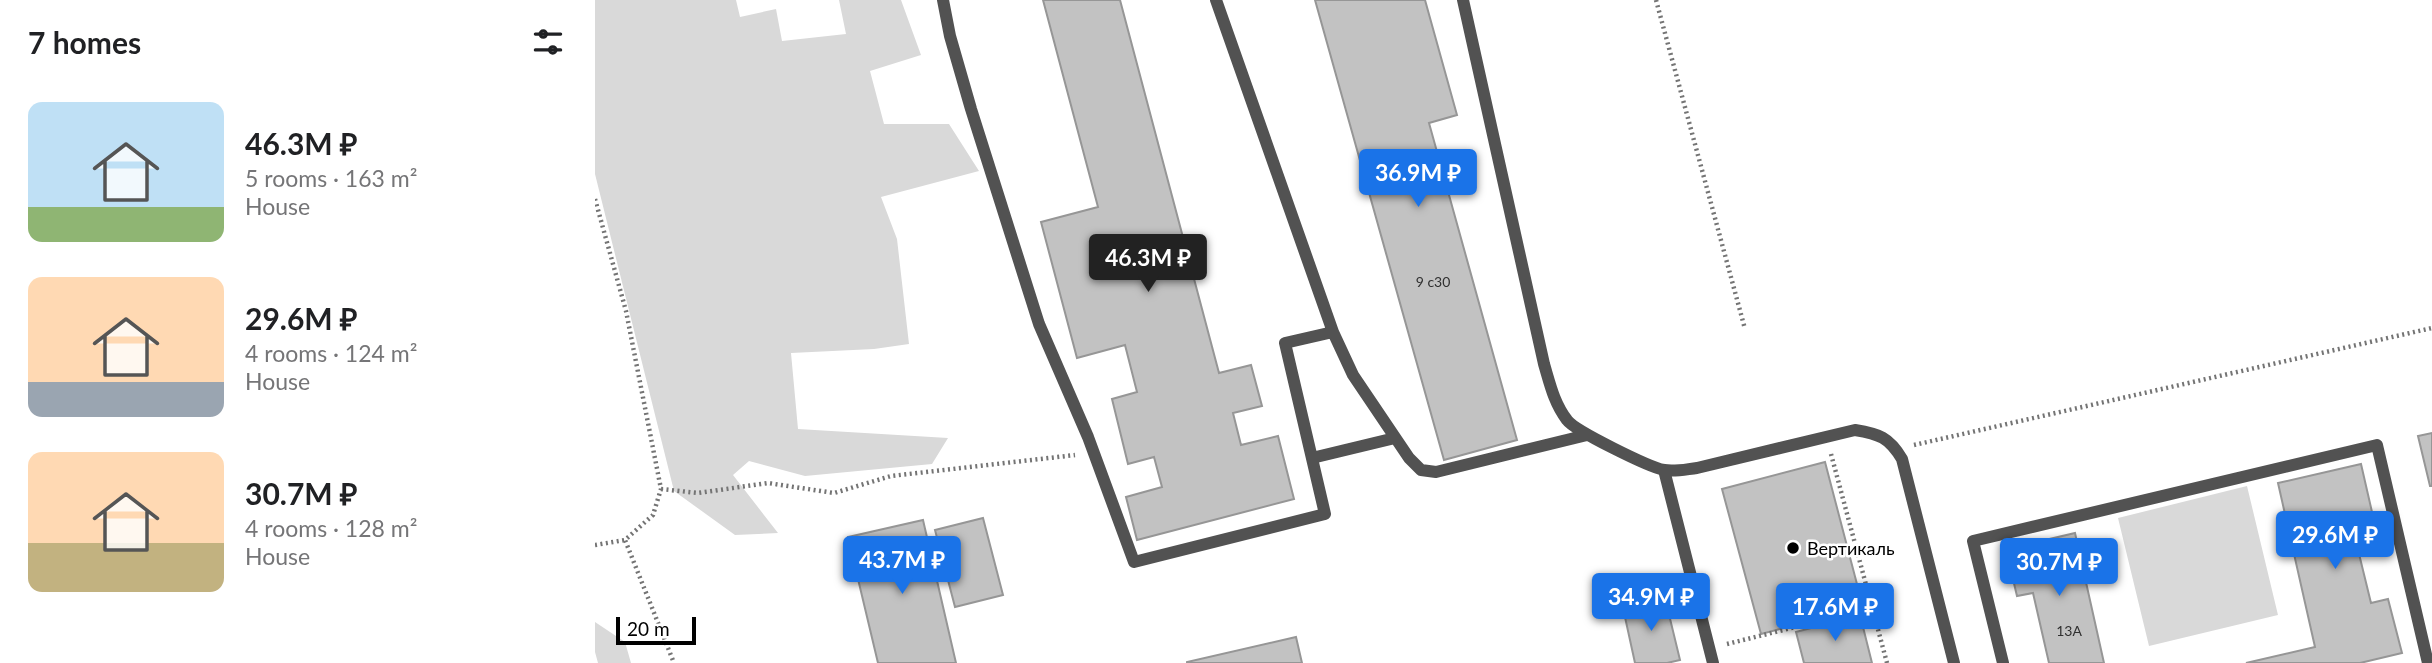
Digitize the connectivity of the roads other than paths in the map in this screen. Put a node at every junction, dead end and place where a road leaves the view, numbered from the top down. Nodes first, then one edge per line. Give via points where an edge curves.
1 (943, 0) edge
2 (1216, 0) edge
3 (1463, 0) edge
4 (1333, 332) junction
5 (1587, 435) junction
6 (1395, 438) junction
7 (1312, 457) junction
8 (1664, 470) junction
9 (1713, 663) edge
10 (1954, 663) edge
11 (2003, 663) edge
12 (2428, 663) edge

1 - 7 lane via 971,109 1039,324 1134,562 1325,514
2 - 4 lane
3 - 5 lane via 1554,401 1568,423
4 - 6 lane via 1353,374
4 - 7 lane via 1285,343
5 - 6 lane via 1436,472 1421,470
5 - 8 lane
6 - 7 lane
8 - 9 lane
8 - 10 lane via 1697,468 1855,430 1892,442 1902,458
11 - 12 lane via 1973,541 2377,444

